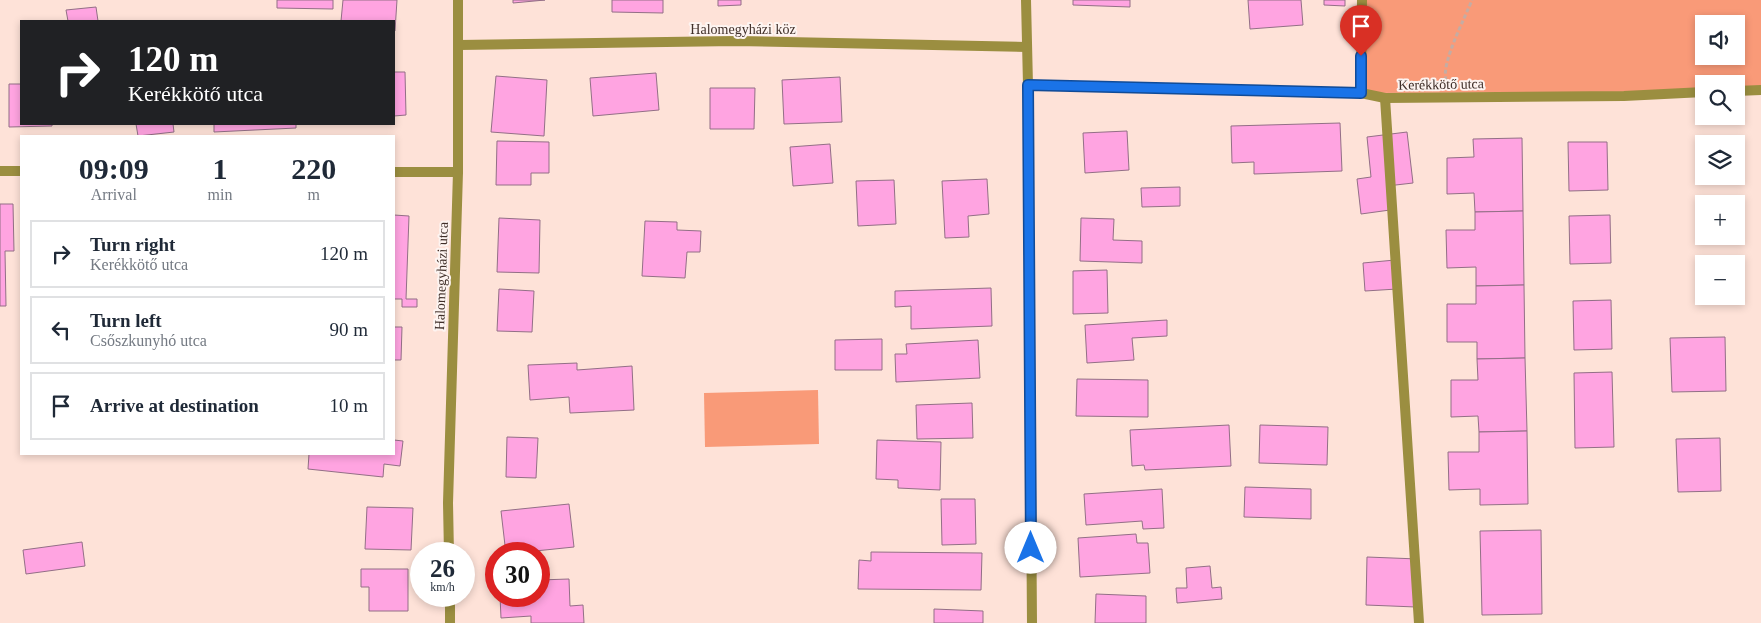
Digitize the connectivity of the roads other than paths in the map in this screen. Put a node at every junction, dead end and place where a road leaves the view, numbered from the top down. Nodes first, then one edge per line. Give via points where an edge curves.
1 (458, 0) edge
2 (1026, 0) edge
3 (1362, 0) edge
4 (458, 45) junction
5 (1027, 48) junction
6 (1028, 85) junction
7 (1761, 90) edge
8 (1745, 91) edge
9 (1695, 92) edge
10 (1361, 93) junction
11 (1385, 98) junction
12 (0, 171) edge
13 (20, 171) edge
14 (395, 172) edge
15 (458, 172) junction
16 (449, 542) edge
17 (450, 607) edge
18 (450, 623) edge
19 (1032, 623) edge
20 (1419, 623) edge

1 - 4 street, Halomegyházi utca
2 - 5 street
3 - 10 street
4 - 5 street, Halomegyházi köz via 736,41
4 - 15 street, Halomegyházi utca
5 - 6 street
6 - 10 street, Kerékkötő utca
6 - 19 street
7 - 8 street
9 - 11 street, Kerékkötő utca
10 - 11 street, Kerékkötő utca
11 - 20 street
12 - 13 street
14 - 15 street
15 - 16 street, Halomegyházi utca
17 - 18 street

